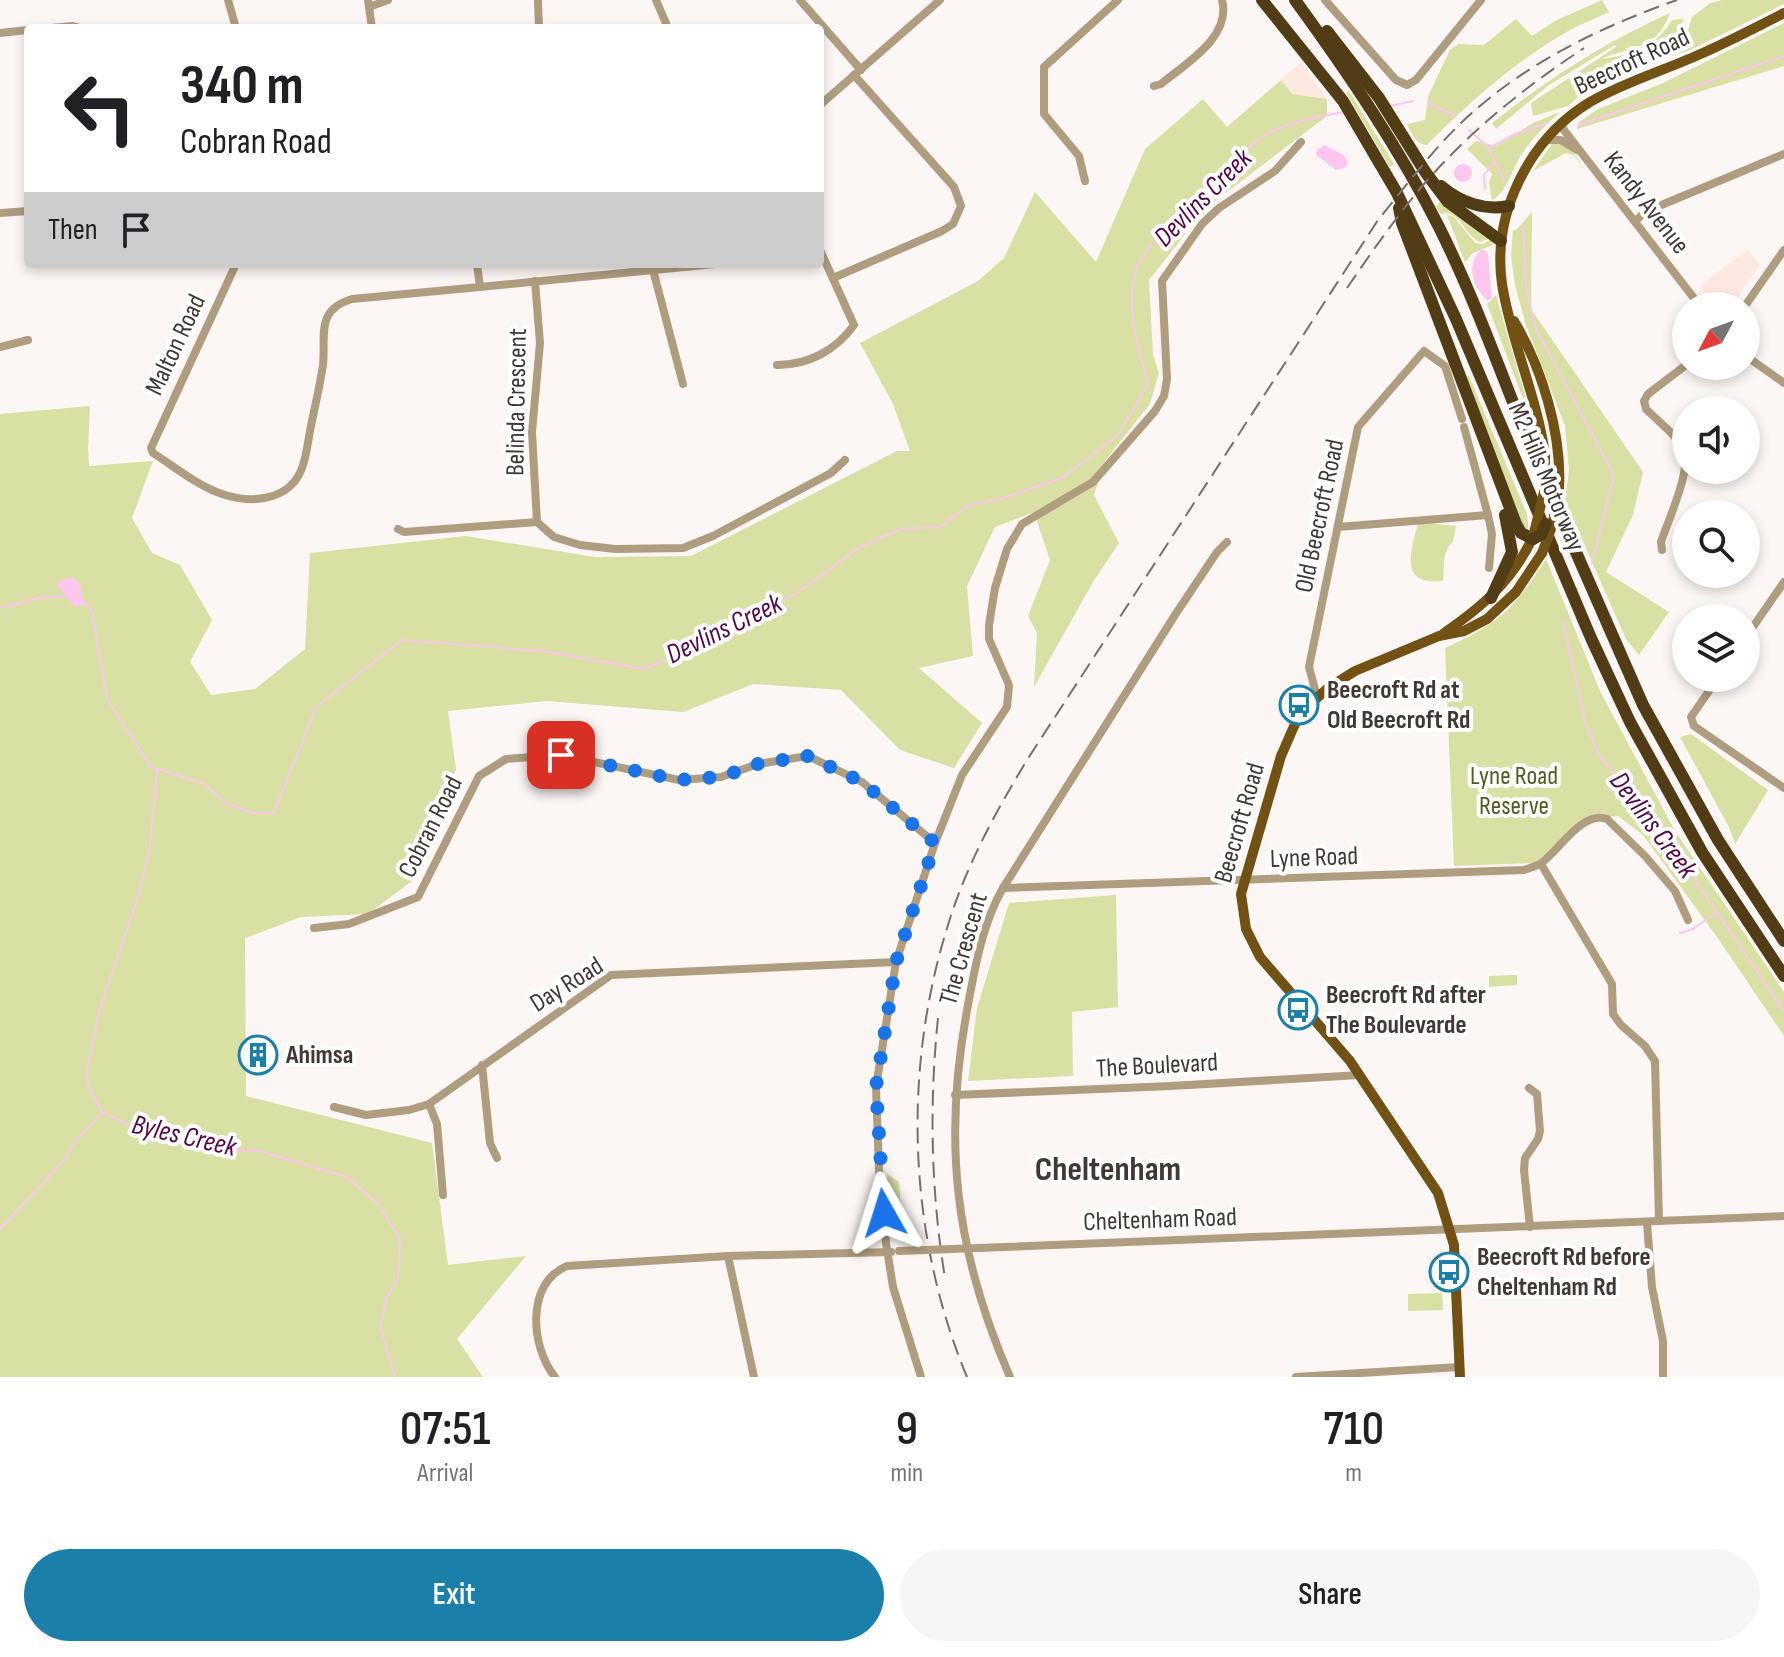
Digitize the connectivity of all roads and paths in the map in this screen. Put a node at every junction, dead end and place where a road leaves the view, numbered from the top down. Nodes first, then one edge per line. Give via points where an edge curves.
1 (228, 0) edge
2 (388, 0) edge
3 (538, 0) edge
4 (656, 0) edge
5 (800, 0) edge
6 (940, 0) edge
7 (1118, 0) edge
8 (1222, 0) edge
9 (1262, 0) edge
10 (1296, 0) edge
11 (1325, 0) edge
12 (1481, 0) edge
13 (369, 4) edge
14 (1784, 13) edge
15 (235, 24) edge
16 (372, 24) edge
17 (539, 24) edge
18 (666, 24) edge
19 (819, 24) edge
20 (24, 30) edge
21 (824, 30) edge
22 (0, 33) edge
23 (858, 72) junction
24 (1154, 86) dead end
25 (1372, 99) junction
26 (824, 102) edge
27 (1560, 125) junction
28 (1546, 140) junction
29 (1301, 142) dead end
30 (1784, 154) edge
31 (1584, 155) junction
32 (1426, 173) junction
33 (1085, 181) dead end
34 (1397, 193) junction
35 (1509, 206) junction
36 (24, 211) edge
37 (0, 213) edge
38 (1635, 221) junction
39 (1501, 241) junction
40 (1784, 250) edge
41 (824, 260) edge
42 (234, 268) edge
43 (478, 268) edge
44 (674, 268) edge
45 (653, 270) junction
46 (833, 278) junction
47 (535, 281) junction
48 (480, 287) junction
49 (1689, 292) edge
50 (1755, 292) edge
51 (1510, 316) junction
52 (28, 340) dead end
53 (0, 347) edge
54 (777, 365) dead end
55 (1760, 366) edge
56 (1672, 376) edge
57 (1784, 383) edge
58 (683, 384) dead end
59 (1482, 437) junction
60 (845, 460) dead end
61 (1558, 476) junction
62 (1488, 515) junction
63 (537, 522) junction
64 (1338, 527) junction
65 (398, 529) dead end
66 (1533, 538) junction
67 (1227, 542) dead end
68 (1662, 550) dead end
69 (1489, 568) dead end
70 (1784, 582) edge
71 (1491, 598) junction
72 (1760, 617) edge
73 (1439, 636) junction
74 (1708, 692) edge
75 (1317, 697) junction
76 (1784, 788) edge
77 (935, 843) junction
78 (1541, 864) junction
79 (1244, 881) junction
80 (1003, 888) junction
81 (1688, 920) dead end
82 (314, 928) dead end
83 (1784, 941) edge
84 (896, 962) junction
85 (1784, 976) edge
86 (482, 1065) junction
87 (1360, 1075) junction
88 (1529, 1088) dead end
89 (955, 1095) junction
90 (429, 1104) junction
91 (334, 1107) dead end
92 (497, 1158) dead end
93 (443, 1195) dead end
94 (1784, 1216) edge
95 (1659, 1221) junction
96 (1647, 1223) junction
97 (1530, 1227) junction
98 (1450, 1229) junction
99 (966, 1249) junction
100 (887, 1252) junction
101 (728, 1256) junction
102 (1459, 1372) edge
103 (555, 1377) edge
104 (754, 1377) edge
105 (921, 1377) edge
106 (1010, 1377) edge
107 (1296, 1377) edge
108 (1663, 1377) edge

1 - 15 street
2 - 13 street
3 - 17 street
4 - 18 street
5 - 19 street
6 - 23 street
7 - 33 street via 1044,67 1044,114 1079,156
8 - 24 street via 1224,12 1212,41
9 - 34 highway, M2 Hills Motorway via 1343,101
10 - 25 highway via 1318,21
11 - 12 street via 1396,80 1407,85
13 - 16 street
14 - 27 main road, Beecroft Road via 1599,97
20 - 22 street
21 - 23 street
23 - 26 street
23 - 46 street via 954,187 961,206 953,224 942,231
25 - 32 highway
25 - 83 highway, M2 Hills Motorway via 1469,294 1643,705 1718,840
27 - 28 main road, Beecroft Road
27 - 31 street, Kandy Avenue
28 - 31 street via 1561,140
28 - 35 main road, Beecroft Road via 1524,170
29 - 77 street via 1275,171 1202,224 1162,281 1167,379 1155,411 1093,482 1022,524 1007,549 989,625 989,639 1009,685 1007,707 962,775
30 - 38 street via 1647,211
31 - 38 street, Kandy Avenue
32 - 35 highway via 1462,200 1495,209
32 - 39 highway via 1448,202
34 - 59 highway via 1402,223
34 - 85 highway, M2 Hills Motorway via 1630,722 1702,852
35 - 39 main road, Beecroft Road
36 - 37 street
38 - 49 street, Kandy Avenue
39 - 51 main road, Beecroft Road
40 - 50 street
41 - 46 street
42 - 48 street, Malton Road via 152,444 153,453 224,495 256,499 281,493 303,465 323,364 324,324 337,305 352,299
43 - 48 street
44 - 45 street
45 - 47 street
45 - 58 street
46 - 54 street via 854,325 827,352
47 - 48 street
47 - 63 street, Belinda Crescent via 540,343 532,432
51 - 61 main road, Beecroft Road via 1552,416
51 - 66 main road, Beecroft Road, bridge via 1545,455 1545,488
52 - 53 street
55 - 57 street
56 - 68 street via 1644,401 1686,453
59 - 66 highway via 1516,524
59 - 71 highway via 1513,545
60 - 63 street via 831,473 683,548 578,545 554,537
61 - 66 highway, bridge via 1546,524
61 - 73 main road, Beecroft Road, bridge via 1553,525 1516,592 1487,619
62 - 64 street
62 - 64 street, Old Beecroft Road via 1445,366 1424,351 1358,427
62 - 69 street
63 - 65 street
64 - 75 street, Old Beecroft Road via 1309,667
66 - 71 main road, Beecroft Road
67 - 80 street, The Crescent
70 - 72 street
71 - 73 main road, Beecroft Road
73 - 75 main road, Beecroft Road via 1337,680
74 - 76 street via 1691,717 1694,726
75 - 79 main road, Beecroft Road via 1287,741
77 - 82 street, Cobran Road via 862,782 808,756 721,777 679,780 561,755 506,759 479,776 418,897 349,924
77 - 84 street
78 - 79 street, Lyne Road via 1524,870
78 - 81 street via 1588,820 1607,819 1675,891
78 - 95 street via 1612,984 1613,1014 1655,1061
79 - 80 street, Lyne Road
79 - 87 main road, Beecroft Road via 1242,910 1251,943
80 - 89 street, The Crescent via 972,979
84 - 86 street, Day Road via 611,975
84 - 100 street via 876,1087
86 - 90 street, Day Road
86 - 92 street via 490,1143
87 - 89 street, The Boulevard
87 - 98 main road, Beecroft Road via 1433,1185
88 - 97 street via 1537,1094 1540,1131 1525,1158
89 - 99 street, The Crescent via 955,1162
90 - 91 street, Day Road via 366,1115
90 - 93 street via 437,1124
94 - 95 street, Cheltenham Road
95 - 96 street, Cheltenham Road
96 - 97 street, Cheltenham Road
96 - 108 street
97 - 98 street, Cheltenham Road
98 - 99 street, Cheltenham Road
98 - 102 main road, Beecroft Road
99 - 100 street, Cheltenham Road, bridge
99 - 106 street, The Crescent
100 - 101 street, Cheltenham Road
100 - 105 street via 900,1316
101 - 103 street, Cheltenham Road via 558,1270 544,1284 536,1313 544,1357
101 - 104 street
102 - 107 street

